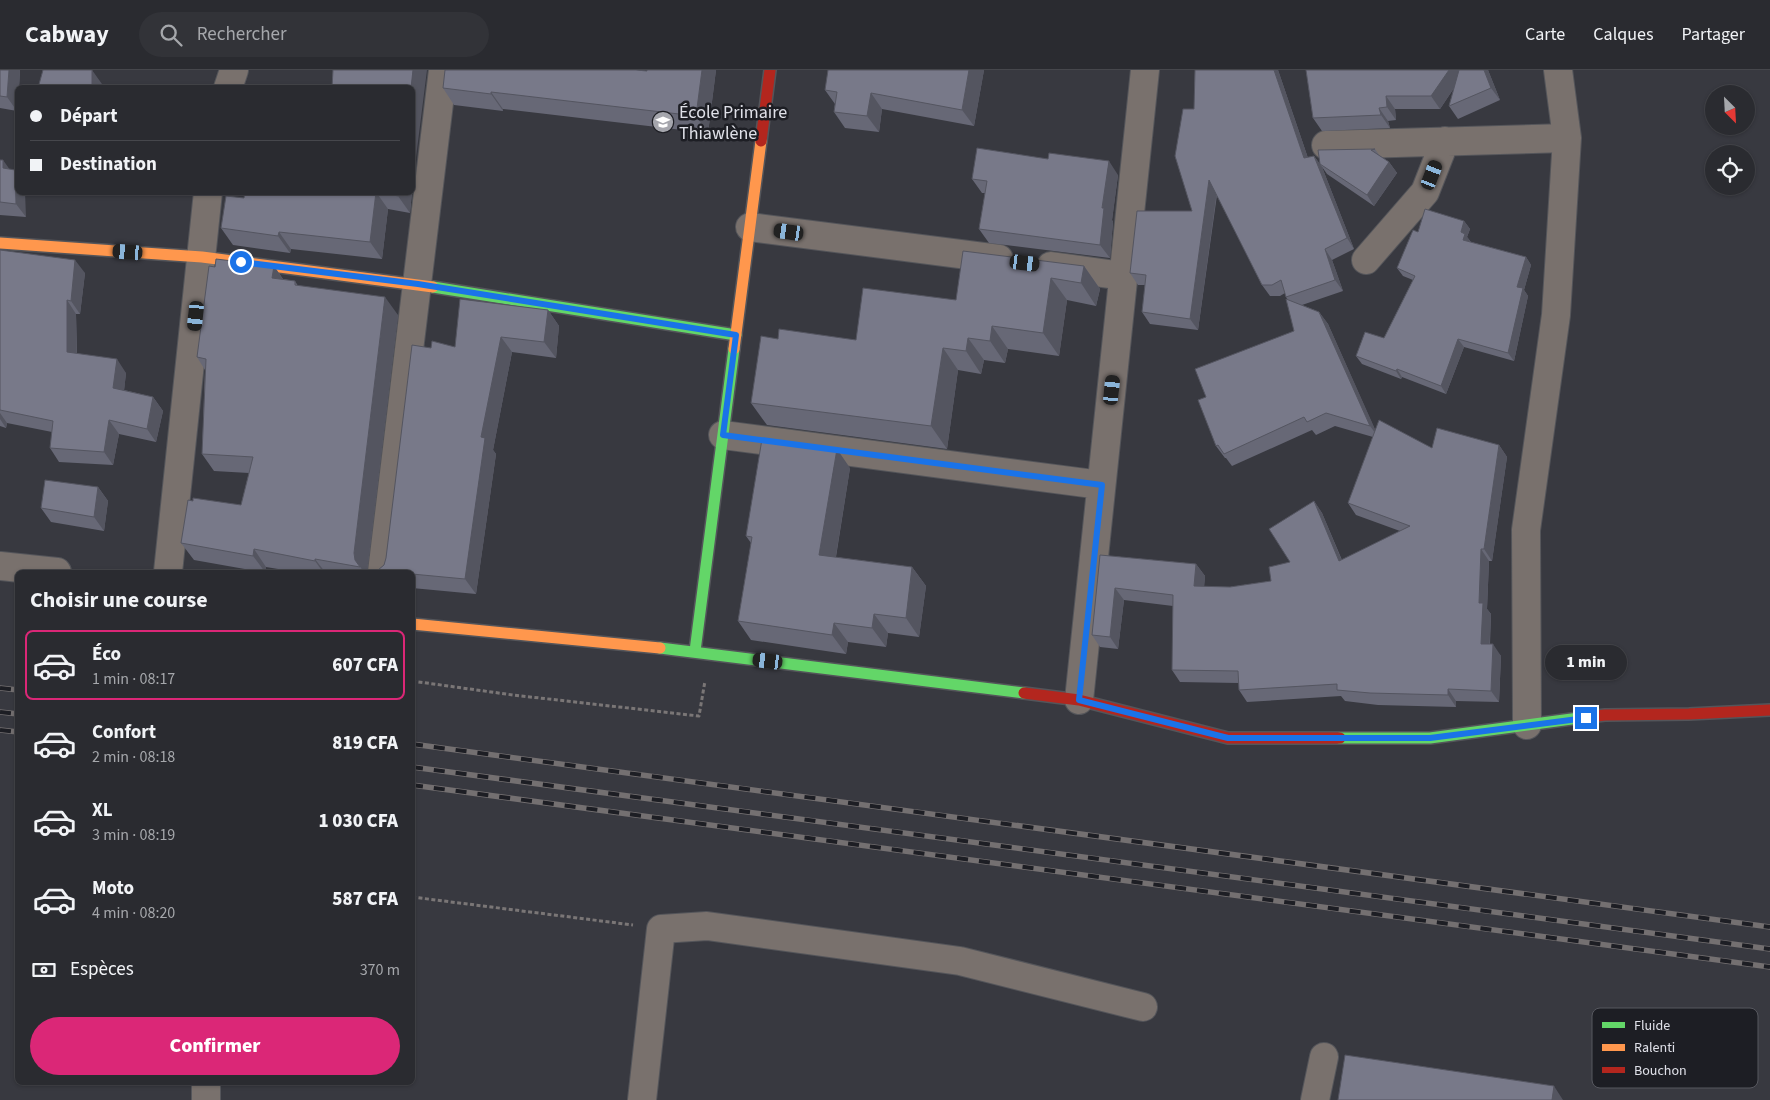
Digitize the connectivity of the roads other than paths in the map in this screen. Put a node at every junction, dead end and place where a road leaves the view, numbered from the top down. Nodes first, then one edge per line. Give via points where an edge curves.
1 (234, 70) edge
2 (443, 70) edge
3 (770, 70) edge
4 (1145, 70) edge
5 (1558, 70) edge
6 (229, 85) edge
7 (1567, 138) junction
8 (1445, 141) junction
9 (1326, 145) dead end
10 (208, 195) edge
11 (750, 227) junction
12 (0, 242) edge
13 (202, 257) junction
14 (1366, 260) dead end
15 (1123, 276) junction
16 (418, 284) junction
17 (736, 335) junction
18 (723, 435) junction
19 (1102, 485) junction
20 (0, 566) edge
21 (37, 570) edge
22 (168, 570) edge
23 (382, 570) edge
24 (415, 624) edge
25 (695, 651) junction
26 (1079, 700) junction
27 (1770, 710) edge
28 (1527, 725) junction
29 (1143, 1008) dead end
30 (1324, 1057) dead end
31 (206, 1085) edge
32 (206, 1100) edge
33 (642, 1100) edge
34 (1315, 1100) edge

1 - 6 street
2 - 16 street
3 - 11 street
4 - 15 street
5 - 7 street
7 - 8 street
7 - 28 street via 1556,315 1526,530
8 - 9 street
8 - 14 street via 1425,192
10 - 13 street
11 - 15 street
11 - 17 street
12 - 13 street
13 - 16 street
13 - 22 street
15 - 19 street
16 - 17 street
16 - 23 street
17 - 18 street
18 - 19 street
18 - 25 street
19 - 26 street
20 - 21 street
24 - 25 street
25 - 26 street
26 - 28 street via 1228,738 1430,738
27 - 28 street via 1606,715
29 - 33 street via 960,961 707,926 660,929
30 - 34 street
31 - 32 street

